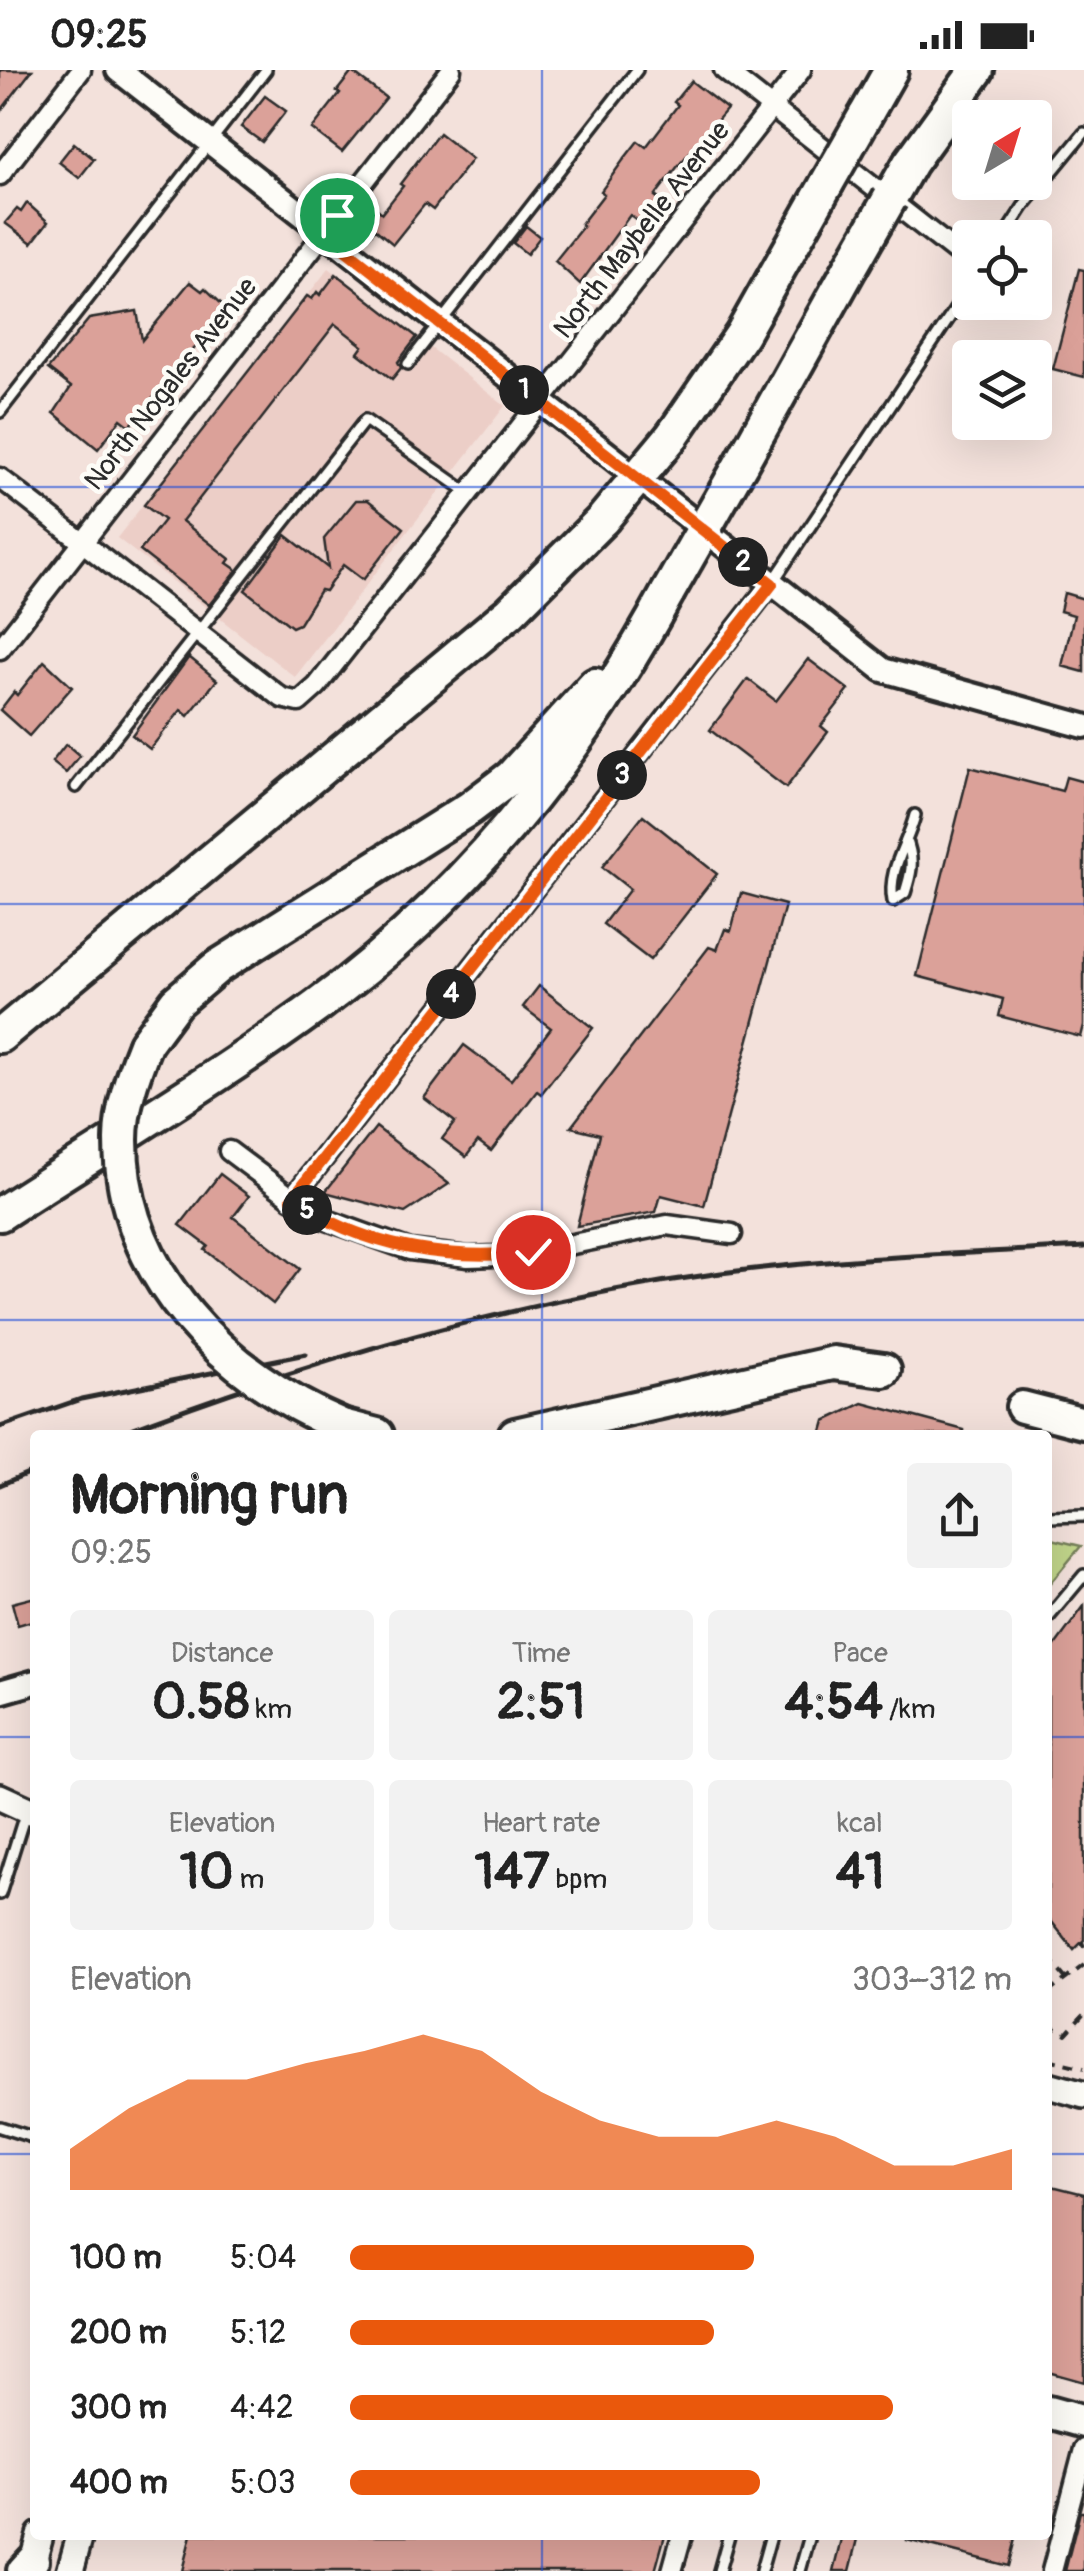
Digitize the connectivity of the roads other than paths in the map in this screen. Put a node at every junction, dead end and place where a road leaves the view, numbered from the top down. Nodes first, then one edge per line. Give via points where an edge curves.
1 (81, 70) edge
2 (118, 70) edge
3 (266, 70) edge
4 (450, 70) edge
5 (637, 70) edge
6 (724, 70) edge
7 (801, 70) edge
8 (891, 70) edge
9 (977, 70) edge
10 (995, 70) edge
11 (772, 108) junction
12 (932, 132) junction
13 (1084, 133) edge
14 (210, 142) junction
15 (0, 175) edge
16 (1015, 220) edge
17 (323, 232) junction
18 (952, 249) edge
19 (952, 315) edge
20 (440, 323) junction
21 (408, 364) dead end
22 (541, 404) junction
23 (0, 412) edge
24 (0, 478) edge
25 (470, 494) junction
26 (83, 542) junction
27 (772, 584) junction
28 (651, 624) junction
29 (198, 631) junction
30 (0, 649) edge
31 (1084, 726) edge
32 (76, 787) dead end
33 (915, 815) dead end
34 (908, 844) junction
35 (0, 1036) edge
36 (229, 1152) dead end
37 (292, 1199) junction
38 (0, 1214) edge
39 (732, 1234) dead end
40 (884, 1370) dead end
41 (1022, 1407) dead end
42 (1084, 1423) edge
43 (358, 1430) edge
44 (537, 1430) edge
45 (1084, 1516) edge
46 (1052, 1518) edge
47 (1084, 1575) edge
48 (1052, 1613) edge
49 (30, 1683) edge
50 (0, 1692) edge
51 (0, 1797) edge
52 (30, 1811) edge
53 (30, 1814) edge
54 (0, 1894) edge
55 (1052, 2086) edge
56 (1084, 2094) edge
57 (0, 2126) edge
58 (30, 2136) edge
59 (1052, 2413) edge
60 (1084, 2422) edge
61 (1084, 2448) edge
62 (79, 2540) edge
63 (681, 2540) edge
64 (728, 2540) edge
65 (770, 2540) edge
66 (809, 2540) edge
67 (70, 2571) edge
68 (672, 2571) edge
69 (719, 2571) edge
70 (761, 2571) edge
71 (800, 2571) edge
72 (1052, 2571) edge

1 - 15 street
2 - 14 street
3 - 14 lane
4 - 17 street, North Nogales Avenue
5 - 20 lane
6 - 11 street
7 - 11 street, North Maybelle Avenue
8 - 35 highway, bridge via 732,350 604,520 510,612
9 - 12 highway
10 - 12 highway
11 - 18 street
11 - 22 street, North Maybelle Avenue
12 - 28 highway, bridge
13 - 16 lane
14 - 17 street
14 - 23 lane
17 - 20 street
17 - 26 street, North Nogales Avenue
19 - 27 lane
20 - 21 lane
20 - 22 street
22 - 25 street, North Maybelle Avenue
22 - 27 street
24 - 26 street
25 - 29 street, North Maybelle Avenue via 299,702 282,698
25 - 29 lane via 365,420
26 - 29 street
26 - 30 street, North Nogales Avenue
27 - 31 street via 883,670
27 - 37 street
28 - 38 highway via 555,770 418,922 318,1005
28 - 43 highway, bridge via 511,777 216,967 176,1002 146,1044 120,1137 127,1198 148,1255 218,1349 280,1397
29 - 32 lane
33 - 34 lane
34 - 34 lane via 890,887 893,901 906,893 914,863
36 - 37 street
37 - 39 street via 316,1216 410,1250 468,1257 533,1252 667,1225
40 - 44 highway via 833,1364
41 - 42 main road
45 - 46 lane
47 - 48 lane
49 - 50 street
51 - 52 main road
53 - 54 lane
55 - 56 main road
57 - 58 lane
59 - 60 main road
61 - 72 street
62 - 67 main road
63 - 68 street
64 - 69 lane
65 - 70 lane
66 - 71 lane

